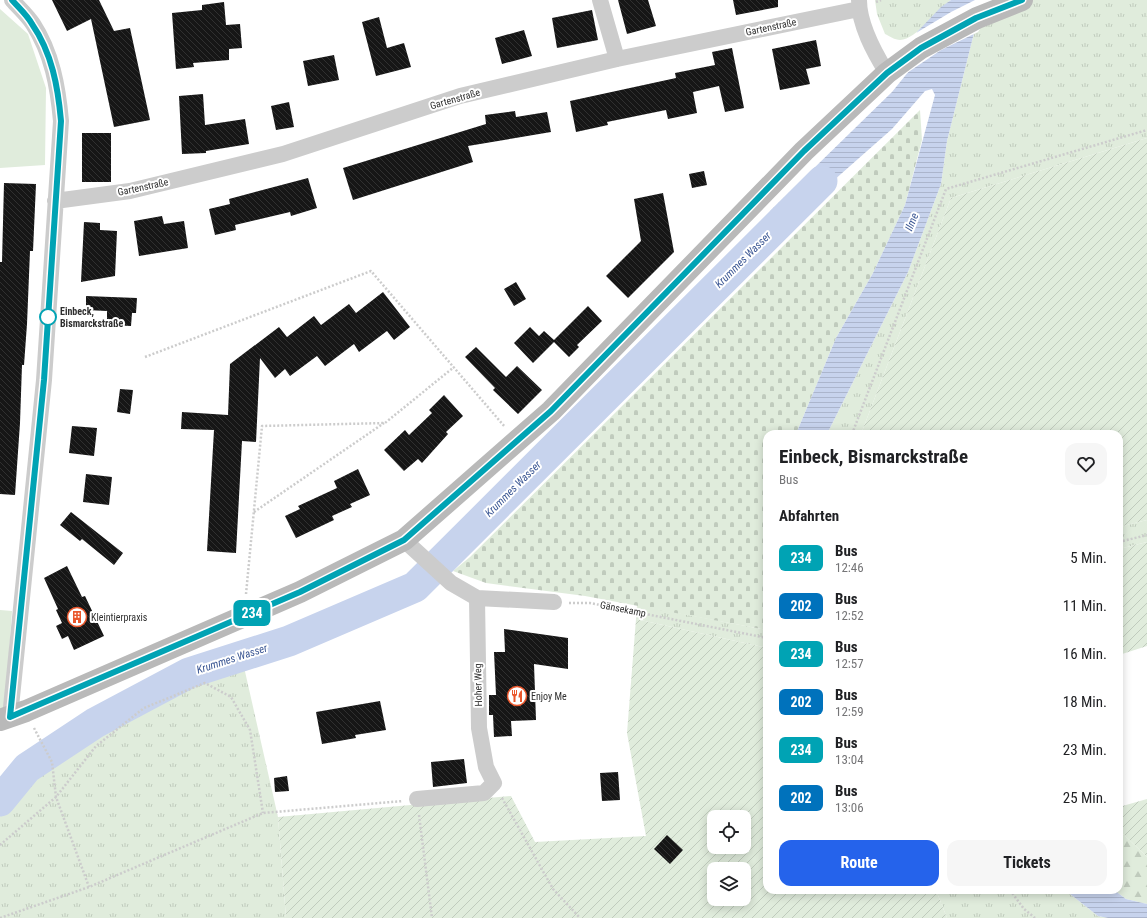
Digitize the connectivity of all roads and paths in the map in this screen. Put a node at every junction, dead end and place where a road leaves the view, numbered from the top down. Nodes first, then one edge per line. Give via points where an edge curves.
1 (12, 0) edge
2 (600, 0) edge
3 (1022, 0) edge
4 (859, 5) edge
5 (617, 59) junction
6 (887, 73) junction
7 (1147, 130) edge
8 (55, 201) junction
9 (145, 357) dead end
10 (454, 367) junction
11 (385, 423) junction
12 (854, 430) edge
13 (517, 441) junction
14 (254, 512) junction
15 (1147, 534) edge
16 (404, 540) junction
17 (1123, 541) edge
18 (477, 598) junction
19 (554, 602) joint
20 (244, 617) junction
21 (763, 637) edge
22 (5, 719) edge
23 (41, 743) dead end
24 (494, 783) junction
25 (56, 797) junction
26 (417, 799) junction
27 (263, 813) junction
28 (0, 845) edge
29 (89, 887) junction
30 (1013, 894) edge
31 (0, 918) edge
32 (432, 918) edge
33 (580, 918) edge
34 (1035, 918) edge

1 - 8 street via 32,23 47,51 58,91 61,121
2 - 5 street
3 - 6 main road via 976,18 921,48
4 - 5 street, Gartenstraße
4 - 6 street via 874,51
5 - 8 street, Gartenstraße via 460,96 283,154 130,191
6 - 13 main road via 804,151 551,411
7 - 12 path via 946,189
8 - 22 street via 44,380
9 - 10 path via 371,271
10 - 11 path
10 - 13 path
11 - 14 path
11 - 14 path via 262,426
13 - 16 main road
14 - 20 path
15 - 17 path
16 - 18 street via 451,583
16 - 20 main road
18 - 19 street
18 - 24 street, Hoher Weg via 479,728 486,766
19 - 21 path, Gänsekamp via 590,603
20 - 22 main road
23 - 25 path via 52,762
24 - 26 street via 484,792
24 - 33 path via 553,889
25 - 27 path via 96,746 144,708 205,683 232,697 250,730
25 - 28 path
25 - 29 path
26 - 27 path
26 - 32 path
27 - 29 path
29 - 31 path
30 - 34 path via 1024,909

